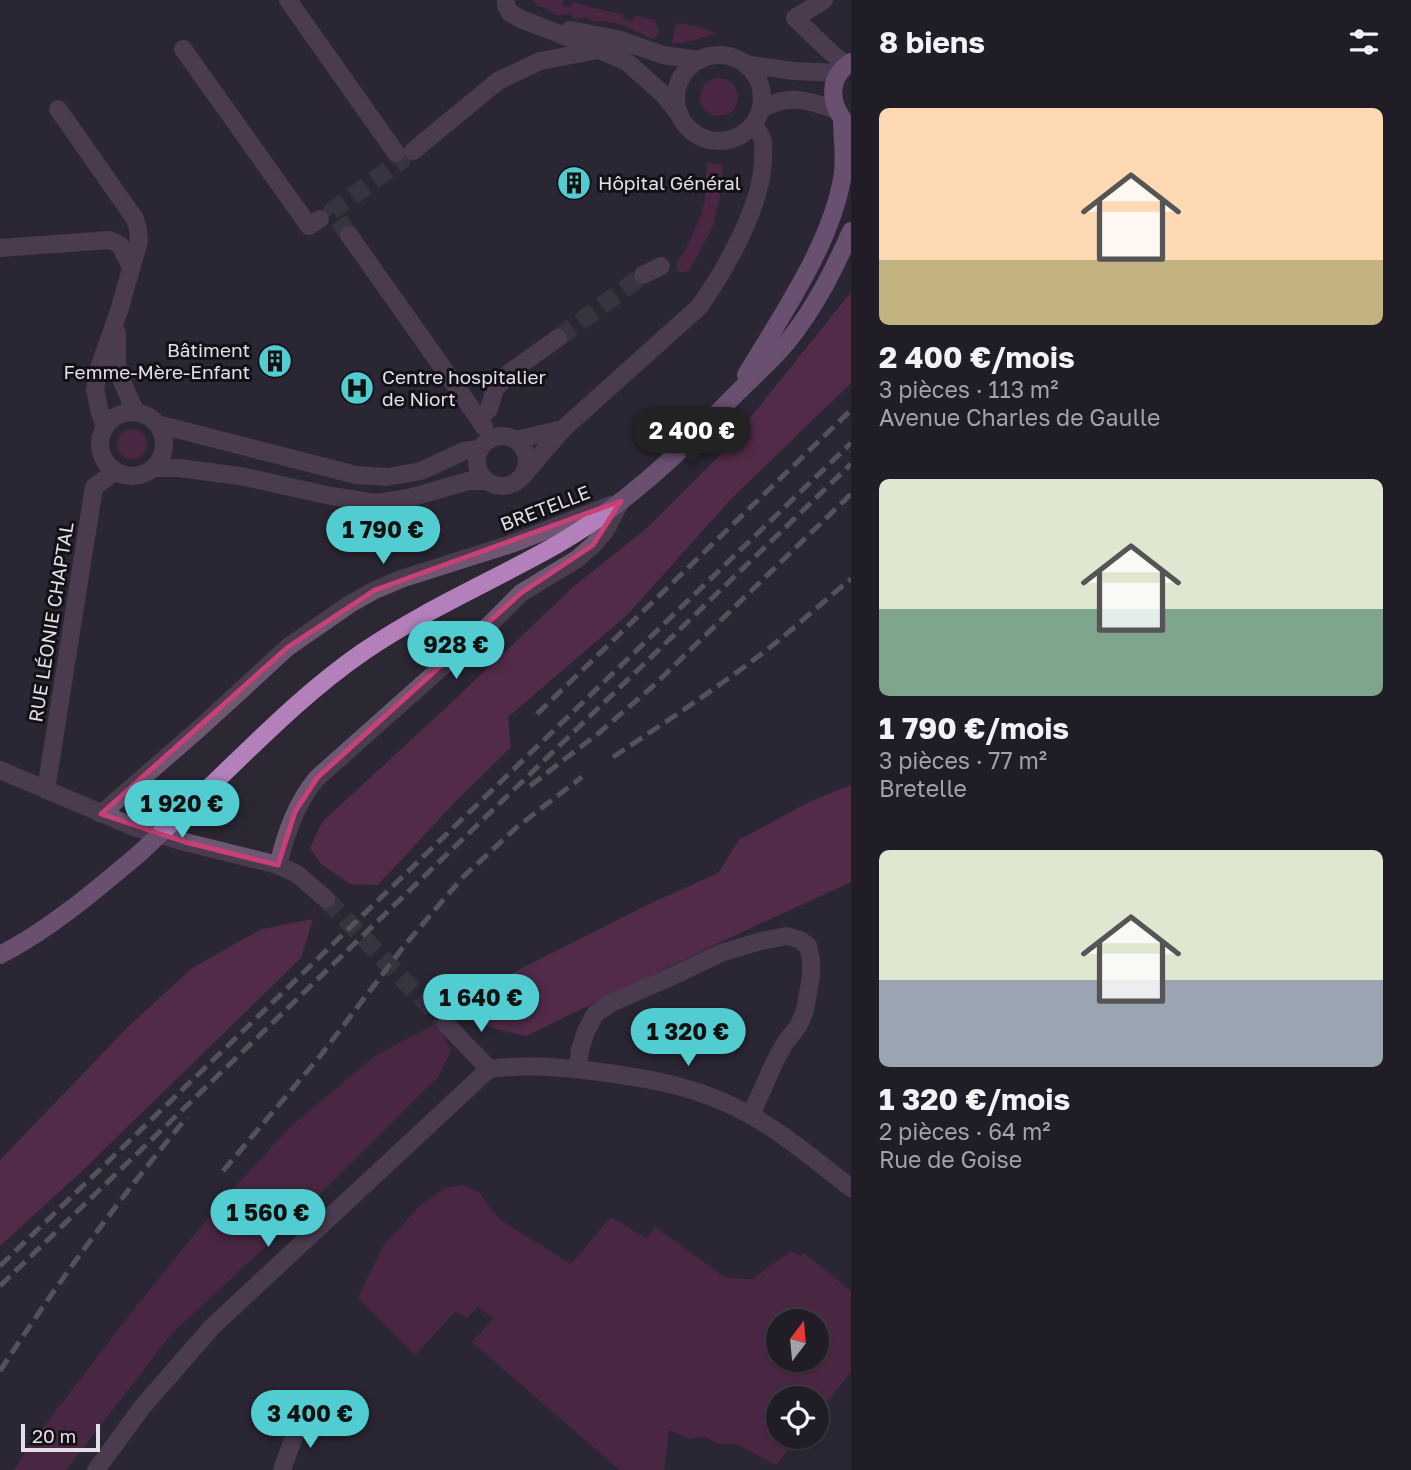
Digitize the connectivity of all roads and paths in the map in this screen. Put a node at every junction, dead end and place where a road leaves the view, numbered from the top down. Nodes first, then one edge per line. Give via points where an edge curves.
1 (288, 0) edge
2 (506, 0) edge
3 (824, 0) edge
4 (535, 24) junction
5 (183, 49) dead end
6 (598, 50) junction
7 (699, 60) junction
8 (745, 64) junction
9 (846, 66) edge
10 (58, 109) dead end
11 (680, 115) junction
12 (756, 117) junction
13 (843, 119) edge
14 (320, 219) dead end
15 (851, 231) edge
16 (349, 235) tunnel mouth
17 (0, 248) edge
18 (661, 266) dead end
19 (131, 267) junction
20 (643, 275) tunnel mouth
21 (119, 311) junction
22 (558, 338) tunnel mouth
23 (732, 399) junction
24 (136, 413) junction
25 (479, 419) junction
26 (157, 424) junction
27 (105, 428) junction
28 (563, 429) junction
29 (516, 440) junction
30 (485, 444) junction
31 (154, 468) junction
32 (116, 471) junction
33 (522, 477) junction
34 (485, 481) junction
35 (621, 501) junction
36 (0, 770) edge
37 (46, 790) junction
38 (101, 814) junction
39 (278, 865) junction
40 (326, 899) tunnel mouth
41 (0, 955) edge
42 (446, 1024) tunnel mouth
43 (488, 1069) junction
44 (578, 1069) junction
45 (751, 1115) junction
46 (851, 1188) edge
47 (301, 1417) dead end
48 (96, 1470) edge
49 (282, 1470) edge

1 - 6 street via 404,152 498,81 540,61
2 - 4 street via 510,13
3 - 9 street via 795,18
4 - 6 street
4 - 7 street via 617,38 663,55
5 - 14 street via 309,226
6 - 11 street via 627,62
7 - 8 street via 723,55
7 - 11 street via 681,77 676,102
8 - 9 street via 793,71
8 - 12 street via 760,85 762,98
9 - 13 main road via 834,85 833,98
10 - 19 street via 135,219 139,241
11 - 12 street via 697,135 721,141 744,133
12 - 13 street via 779,100 793,100 817,103
12 - 28 street via 764,166 752,211 715,285 699,307
13 - 23 main road via 844,171 829,222 775,329
15 - 23 main road via 811,309
16 - 25 street
17 - 19 street via 110,240 120,245
18 - 20 street
19 - 21 street
21 - 24 street via 117,370
21 - 27 street via 96,389
22 - 25 street via 509,373
23 - 35 main road
24 - 26 street
24 - 27 street via 118,416
25 - 30 street
26 - 30 street via 356,475 387,477 421,471
26 - 31 street via 164,442
27 - 32 street via 103,457
28 - 29 street
28 - 33 street
29 - 30 street via 499,436
29 - 33 street via 528,461
30 - 34 street via 477,458
31 - 32 street via 135,476
31 - 34 street via 240,476 376,503
32 - 37 street, RUE LÉONIE CHAPTAL via 94,487
33 - 34 street via 500,487
35 - 38 street, BRETELLE via 511,544 401,579 350,604 288,647
35 - 39 street, BRETELLE via 593,545 521,593 317,778 295,812
35 - 41 main road, bridge via 558,544 408,623 335,673 90,895
36 - 37 street
37 - 38 street
38 - 39 street via 185,842
39 - 40 street via 297,874
42 - 43 street
43 - 44 street
43 - 48 street via 213,1326 143,1406
44 - 45 street via 674,1084
44 - 45 street via 586,1031 595,1014 611,1003 721,953 787,936 808,946 811,976 805,1010
45 - 46 street
47 - 49 street

